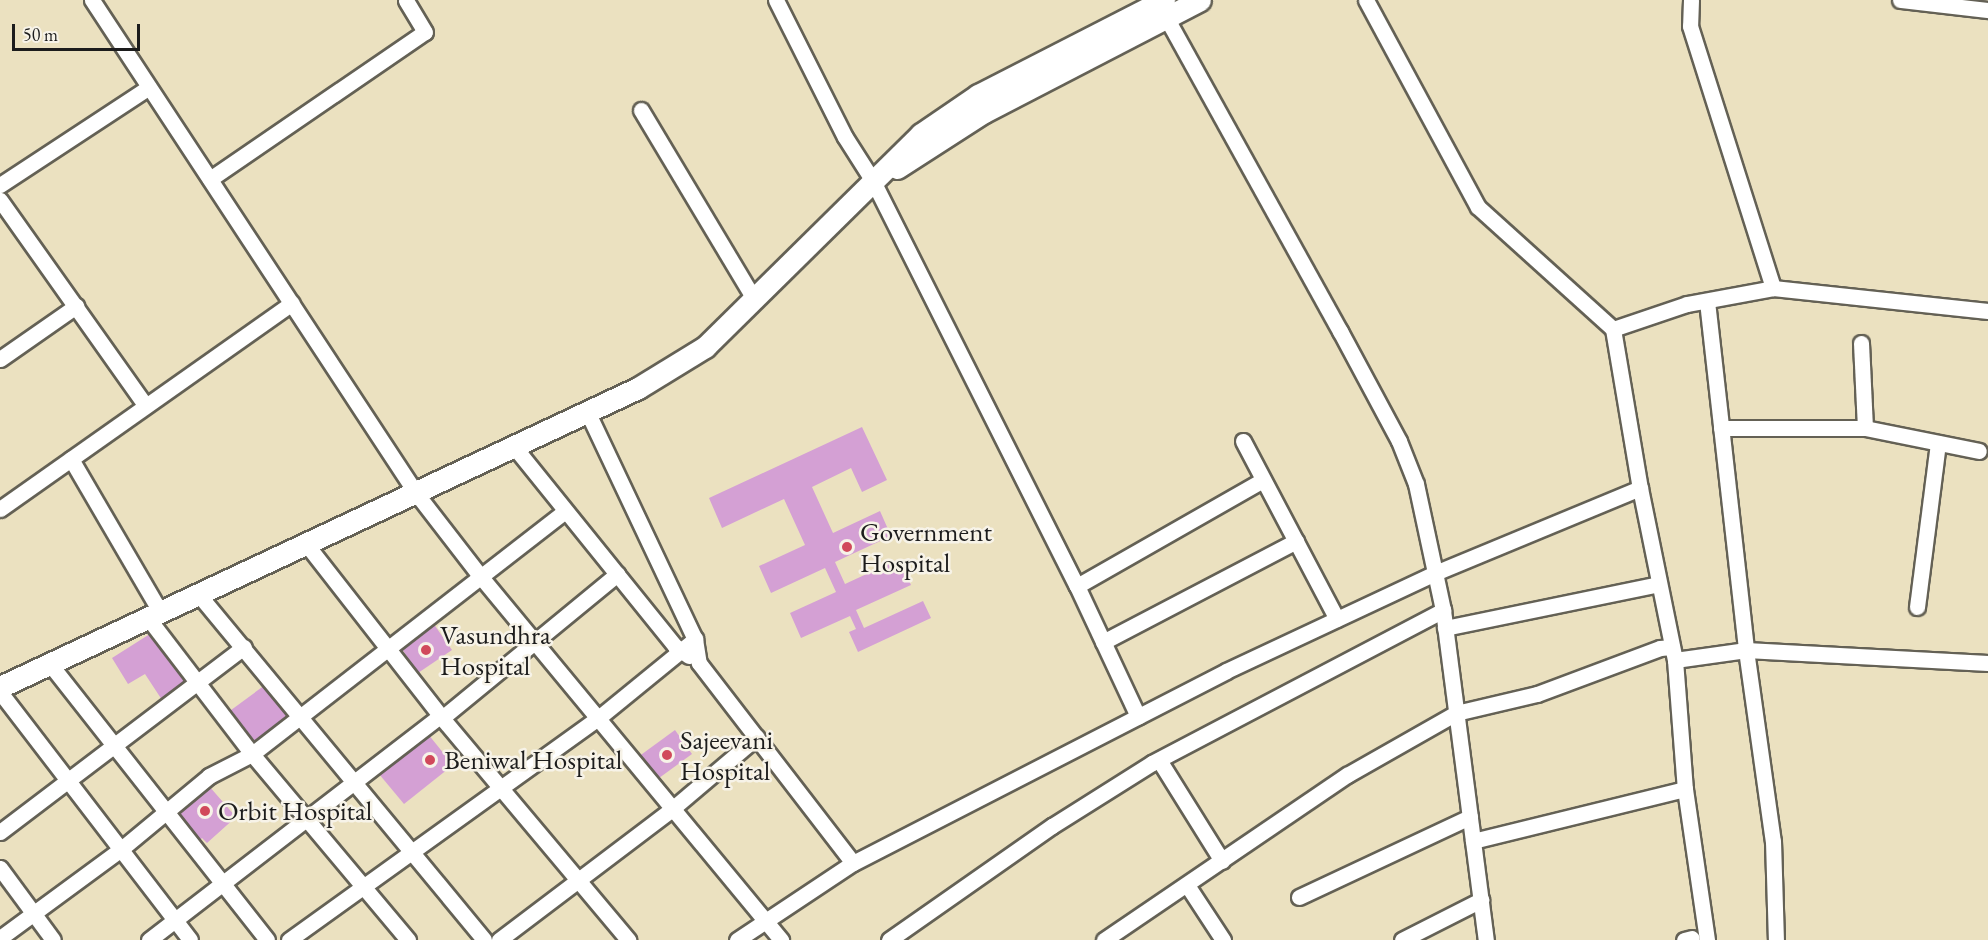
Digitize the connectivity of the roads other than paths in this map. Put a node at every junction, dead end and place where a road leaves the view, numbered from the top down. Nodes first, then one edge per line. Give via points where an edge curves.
1 (92, 0) edge
2 (406, 0) edge
3 (776, 0) edge
4 (1200, 0) edge
5 (1366, 0) edge
6 (1691, 0) edge
7 (1900, 0) edge
8 (1166, 9) edge
9 (1988, 10) edge
10 (149, 87) junction
11 (641, 110) dead end
12 (210, 179) junction
13 (873, 181) junction
14 (0, 185) edge
15 (0, 200) edge
16 (1773, 288) junction
17 (753, 297) junction
18 (1707, 301) junction
19 (292, 303) junction
20 (76, 306) junction
21 (1988, 311) edge
22 (1613, 329) junction
23 (1861, 343) dead end
24 (0, 359) edge
25 (146, 406) junction
26 (587, 411) junction
27 (1721, 428) junction
28 (1865, 428) junction
29 (1243, 441) dead end
30 (1938, 443) junction
31 (512, 444) junction
32 (1979, 451) dead end
33 (70, 459) junction
34 (1263, 480) junction
35 (1640, 488) junction
36 (416, 492) junction
37 (0, 509) edge
38 (565, 511) junction
39 (1296, 541) junction
40 (307, 545) junction
41 (1435, 573) junction
42 (617, 574) junction
43 (481, 577) junction
44 (1659, 584) junction
45 (1077, 586) junction
46 (199, 595) junction
47 (1917, 607) dead end
48 (1443, 610) junction
49 (154, 615) junction
50 (1337, 619) junction
51 (1445, 628) junction
52 (695, 639) junction
53 (534, 641) junction
54 (1103, 642) junction
55 (244, 647) junction
56 (388, 650) junction
57 (1746, 650) junction
58 (681, 651) junction
59 (1673, 654) junction
60 (699, 663) junction
61 (1988, 663) edge
62 (50, 664) junction
63 (199, 684) junction
64 (0, 687) edge
65 (0, 692) edge
66 (1456, 713) junction
67 (302, 716) junction
68 (1138, 716) junction
69 (442, 717) junction
70 (597, 719) junction
71 (757, 737) junction
72 (114, 746) junction
73 (252, 754) junction
74 (1159, 760) junction
75 (67, 781) junction
76 (355, 783) junction
77 (499, 787) junction
78 (1685, 789) junction
79 (672, 809) junction
80 (164, 812) junction
81 (1470, 818) junction
82 (308, 819) junction
83 (0, 832) edge
84 (1473, 841) junction
85 (120, 850) junction
86 (414, 852) junction
87 (1222, 861) junction
88 (853, 863) junction
89 (0, 868) edge
90 (578, 881) junction
91 (223, 884) junction
92 (1187, 885) junction
93 (366, 887) junction
94 (1299, 897) dead end
95 (1481, 900) junction
96 (34, 914) junction
97 (176, 920) junction
98 (765, 921) junction
99 (0, 938) edge
100 (1694, 939) edge
101 (53, 940) edge
102 (149, 940) edge
103 (190, 940) edge
104 (267, 940) edge
105 (289, 940) edge
106 (408, 940) edge
107 (484, 940) edge
108 (499, 940) edge
109 (627, 940) edge
110 (737, 940) edge
111 (781, 940) edge
112 (889, 940) edge
113 (1104, 940) edge
114 (1223, 940) edge
115 (1402, 940) edge
116 (1486, 940) edge
117 (1776, 940) edge

1 - 10 street
2 - 12 street via 425,32
3 - 13 street via 845,137
4 - 8 street
5 - 22 street via 1478,207
6 - 16 street via 1690,26
7 - 9 street
8 - 13 street via 984,112 927,151
8 - 41 street via 1399,441 1416,484
10 - 12 street
10 - 14 street
11 - 17 street
12 - 19 street
13 - 17 street via 784,272
13 - 45 street
15 - 20 street
16 - 18 street
16 - 21 street
17 - 26 street via 705,347 638,388
18 - 22 street
18 - 27 street
19 - 25 street
19 - 36 street
20 - 24 street
20 - 25 street
22 - 35 street
23 - 28 street
25 - 33 street
26 - 31 street
26 - 52 street
27 - 28 street
27 - 57 street
28 - 30 street
29 - 34 street
30 - 32 street
30 - 47 street
31 - 36 street
31 - 38 street
33 - 37 street
33 - 49 street
34 - 39 street
34 - 45 street
35 - 41 street
35 - 44 street
36 - 40 street
36 - 43 street
38 - 42 street
38 - 43 street
39 - 50 street
39 - 54 street
40 - 46 street
40 - 56 street
41 - 48 street
41 - 50 street
42 - 53 street
42 - 58 street
43 - 53 street
43 - 56 street
44 - 51 street
44 - 59 street
45 - 54 street
46 - 49 street
46 - 55 street
48 - 51 street
48 - 74 street
49 - 62 street
49 - 63 street
50 - 68 street
51 - 66 street
52 - 58 street
52 - 60 street
53 - 69 street
53 - 70 street
54 - 68 street
55 - 63 street
55 - 67 street
56 - 67 street
56 - 69 street
57 - 59 street
57 - 61 street
57 - 117 street via 1773,841
58 - 60 street
58 - 70 street
59 - 66 street via 1660,648 1537,694
59 - 78 street
60 - 71 street
62 - 64 street
62 - 72 street
63 - 72 street
63 - 73 street
65 - 75 street
66 - 81 street
66 - 87 street via 1347,775
67 - 73 street
67 - 76 street
68 - 88 street
69 - 76 street
69 - 77 street
70 - 77 street
70 - 79 street
71 - 79 street
71 - 88 street
72 - 75 street
72 - 80 street
73 - 80 street via 209,776
73 - 82 street
74 - 87 street
74 - 112 street via 1052,826
75 - 83 street
75 - 85 street
76 - 82 street
76 - 86 street
77 - 86 street
77 - 90 street
78 - 84 street
78 - 100 street
79 - 90 street
79 - 98 street
80 - 85 street
80 - 91 street
81 - 84 street
81 - 94 street
82 - 91 street
82 - 93 street
84 - 95 street
85 - 96 street
85 - 97 street
86 - 93 street
86 - 107 street
87 - 92 street
88 - 98 street
89 - 96 street
90 - 108 street
90 - 109 street
91 - 97 street
91 - 104 street
92 - 113 street
92 - 114 street
93 - 105 street
93 - 106 street
95 - 115 street
95 - 116 street
96 - 99 street
96 - 101 street
97 - 102 street
97 - 103 street
98 - 110 street
98 - 111 street

